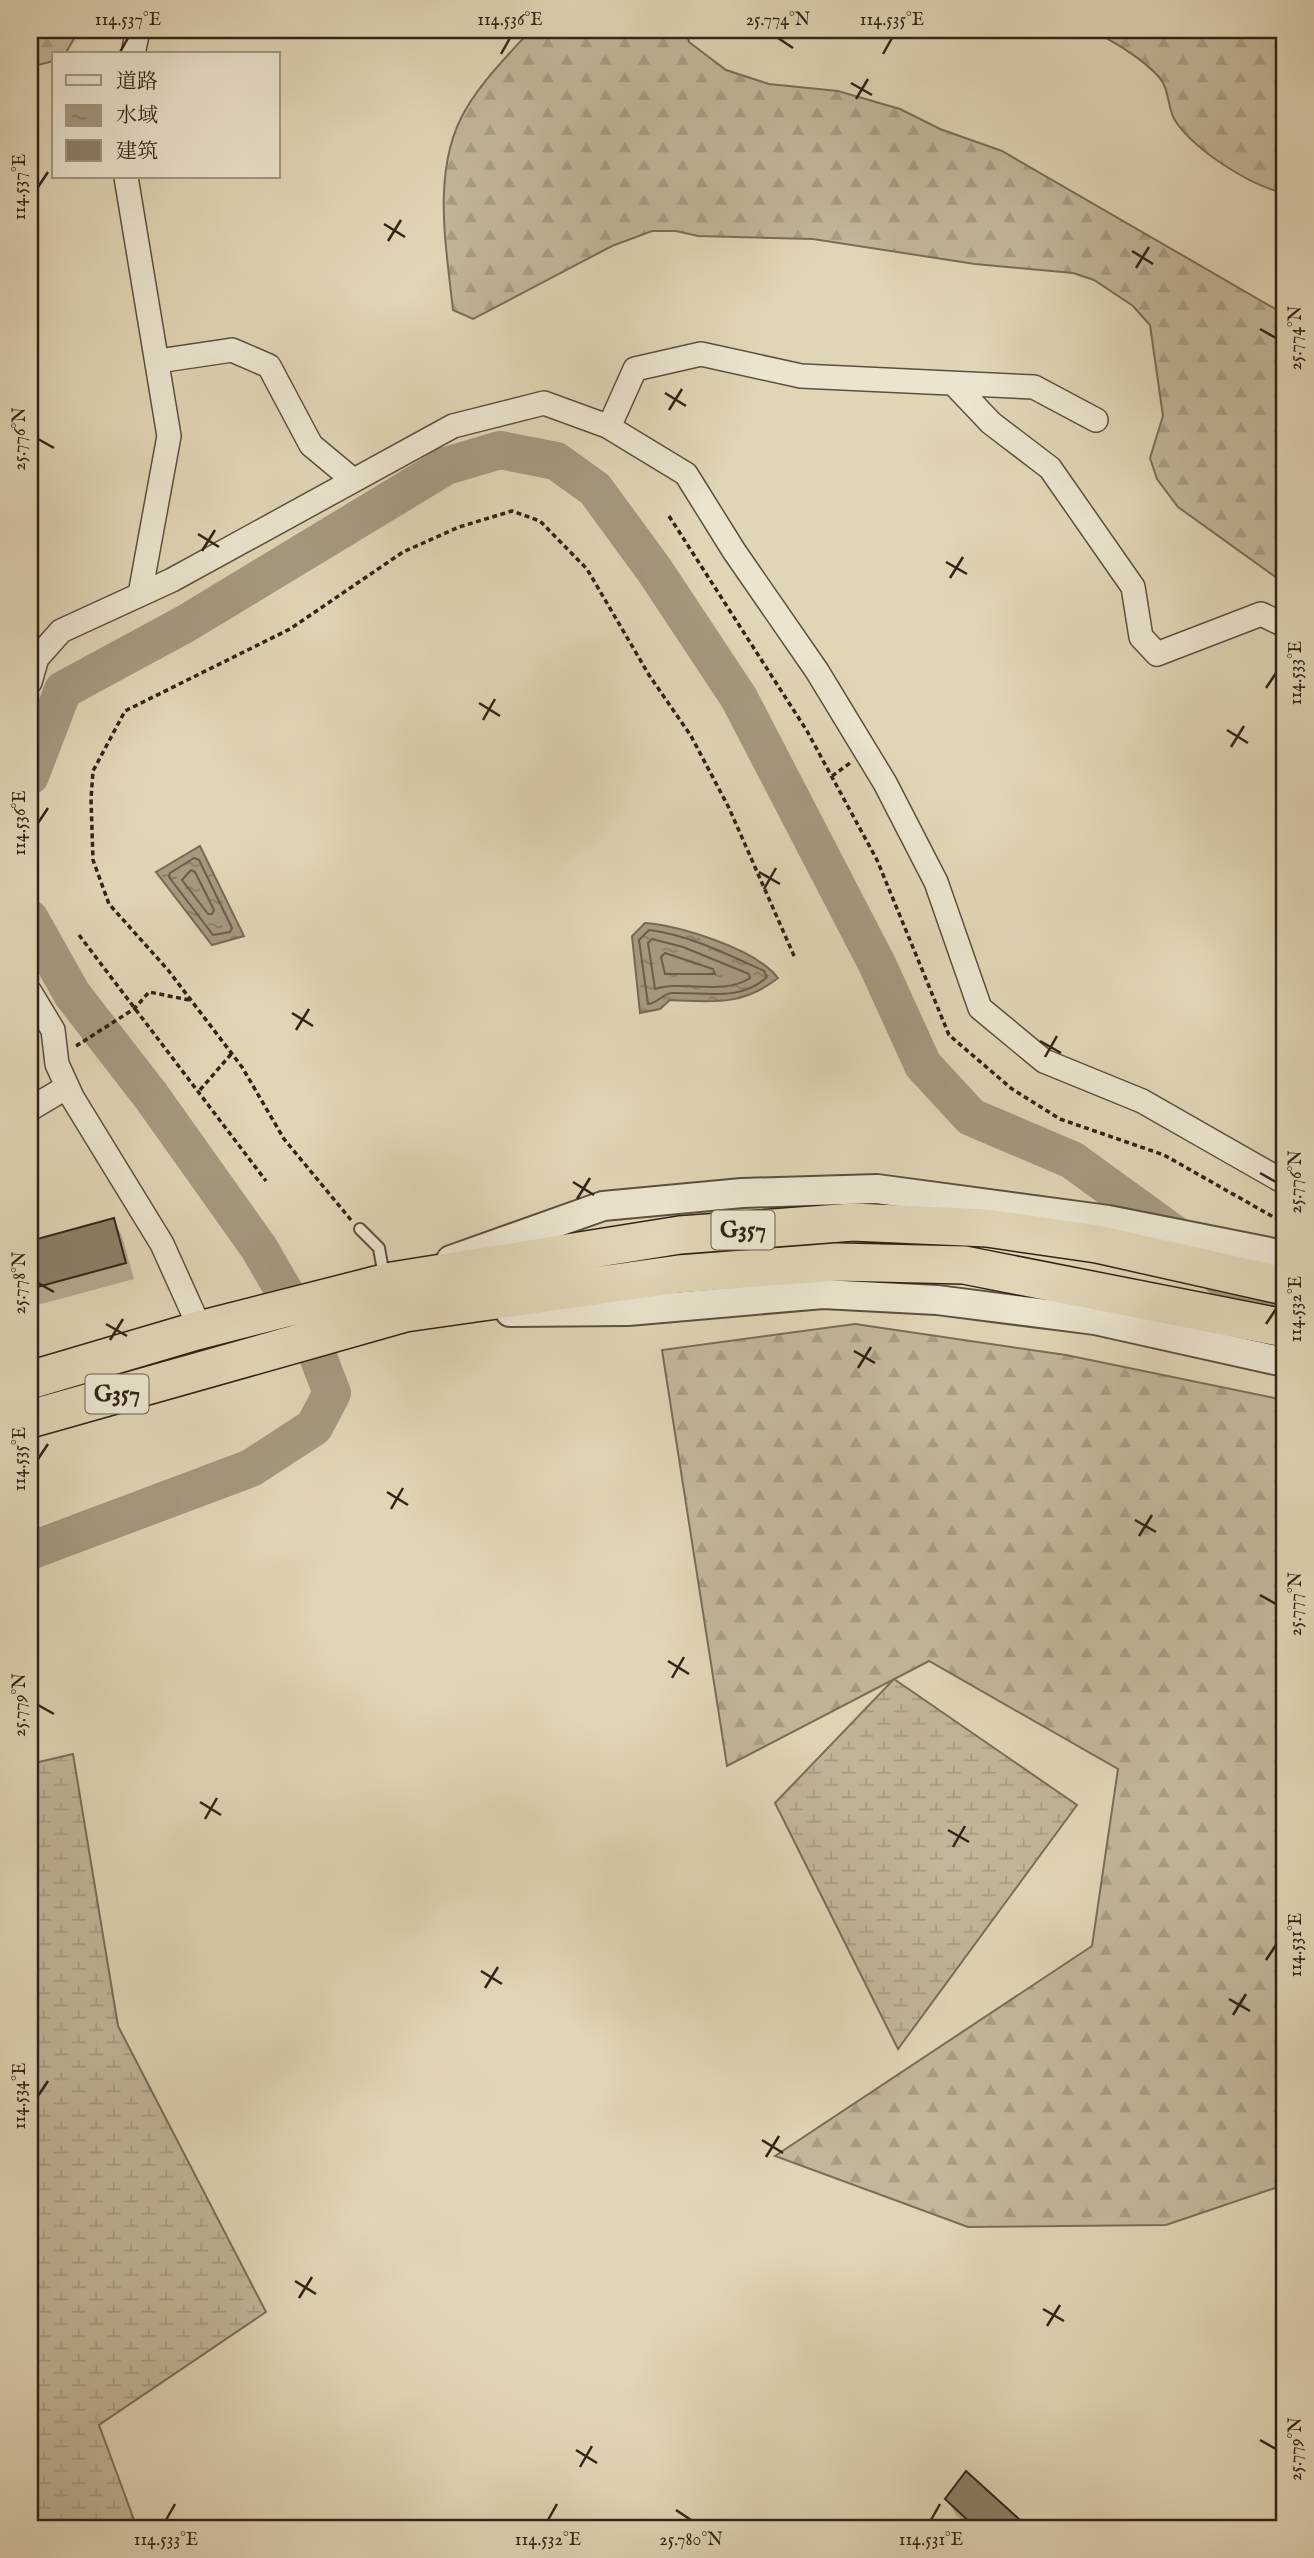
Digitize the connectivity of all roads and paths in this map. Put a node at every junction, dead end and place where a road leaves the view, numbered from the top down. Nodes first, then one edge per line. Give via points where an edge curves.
1 (138, 30) edge
2 (133, 52) edge
3 (126, 178) edge
4 (158, 361) junction
5 (954, 384) junction
6 (1096, 420) dead end
7 (609, 427) junction
8 (354, 480) junction
9 (140, 594) junction
10 (1284, 625) edge
11 (30, 682) edge
12 (79, 935) dead end
13 (795, 958) dead end
14 (30, 992) edge
15 (191, 1000) junction
16 (134, 1009) junction
17 (83, 1042) dead end
18 (232, 1053) junction
19 (67, 1087) junction
20 (200, 1090) junction
21 (30, 1109) edge
22 (266, 1181) dead end
23 (1284, 1182) edge
24 (359, 1228) joint
25 (1102, 1232) junction
26 (1284, 1255) edge
27 (1284, 1286) edge
28 (394, 1292) junction
29 (1284, 1328) edge
30 (195, 1331) junction
31 (1284, 1362) edge
32 (30, 1380) edge
33 (30, 1419) edge

1 - 2 street
3 - 4 street
4 - 8 street via 232,349 269,366 311,445
4 - 9 street via 169,436
5 - 6 street via 1034,387
5 - 7 street via 801,376 702,354 635,369
5 - 10 street via 991,423 1050,468 1133,587 1141,638 1157,654 1261,614
7 - 8 street via 544,403 453,426
7 - 23 street via 686,474 817,671 885,783 936,882 981,1008 1044,1061 1142,1101
8 - 9 street
9 - 11 street via 61,631 37,658
12 - 16 path
13 - 15 path via 729,808 691,736 587,569 540,521 512,511 459,527 403,552 290,629 125,711 93,771 93,860 109,904
14 - 19 street via 53,1030 57,1064
15 - 16 path via 149,992
15 - 18 path
16 - 17 path
16 - 20 path
18 - 20 path
18 - 24 path via 284,1139
19 - 21 street
19 - 30 street via 162,1244 194,1315
20 - 22 path
24 - 28 lane via 379,1248
25 - 26 street
25 - 27 highway, G357
25 - 28 highway, G357 via 853,1222 680,1234
28 - 29 highway, G357 via 837,1262 964,1265
28 - 30 highway, G357
28 - 31 street via 628,1311 823,1294 937,1300 1095,1320
28 - 33 highway, G357 via 203,1369
30 - 32 highway, G357

